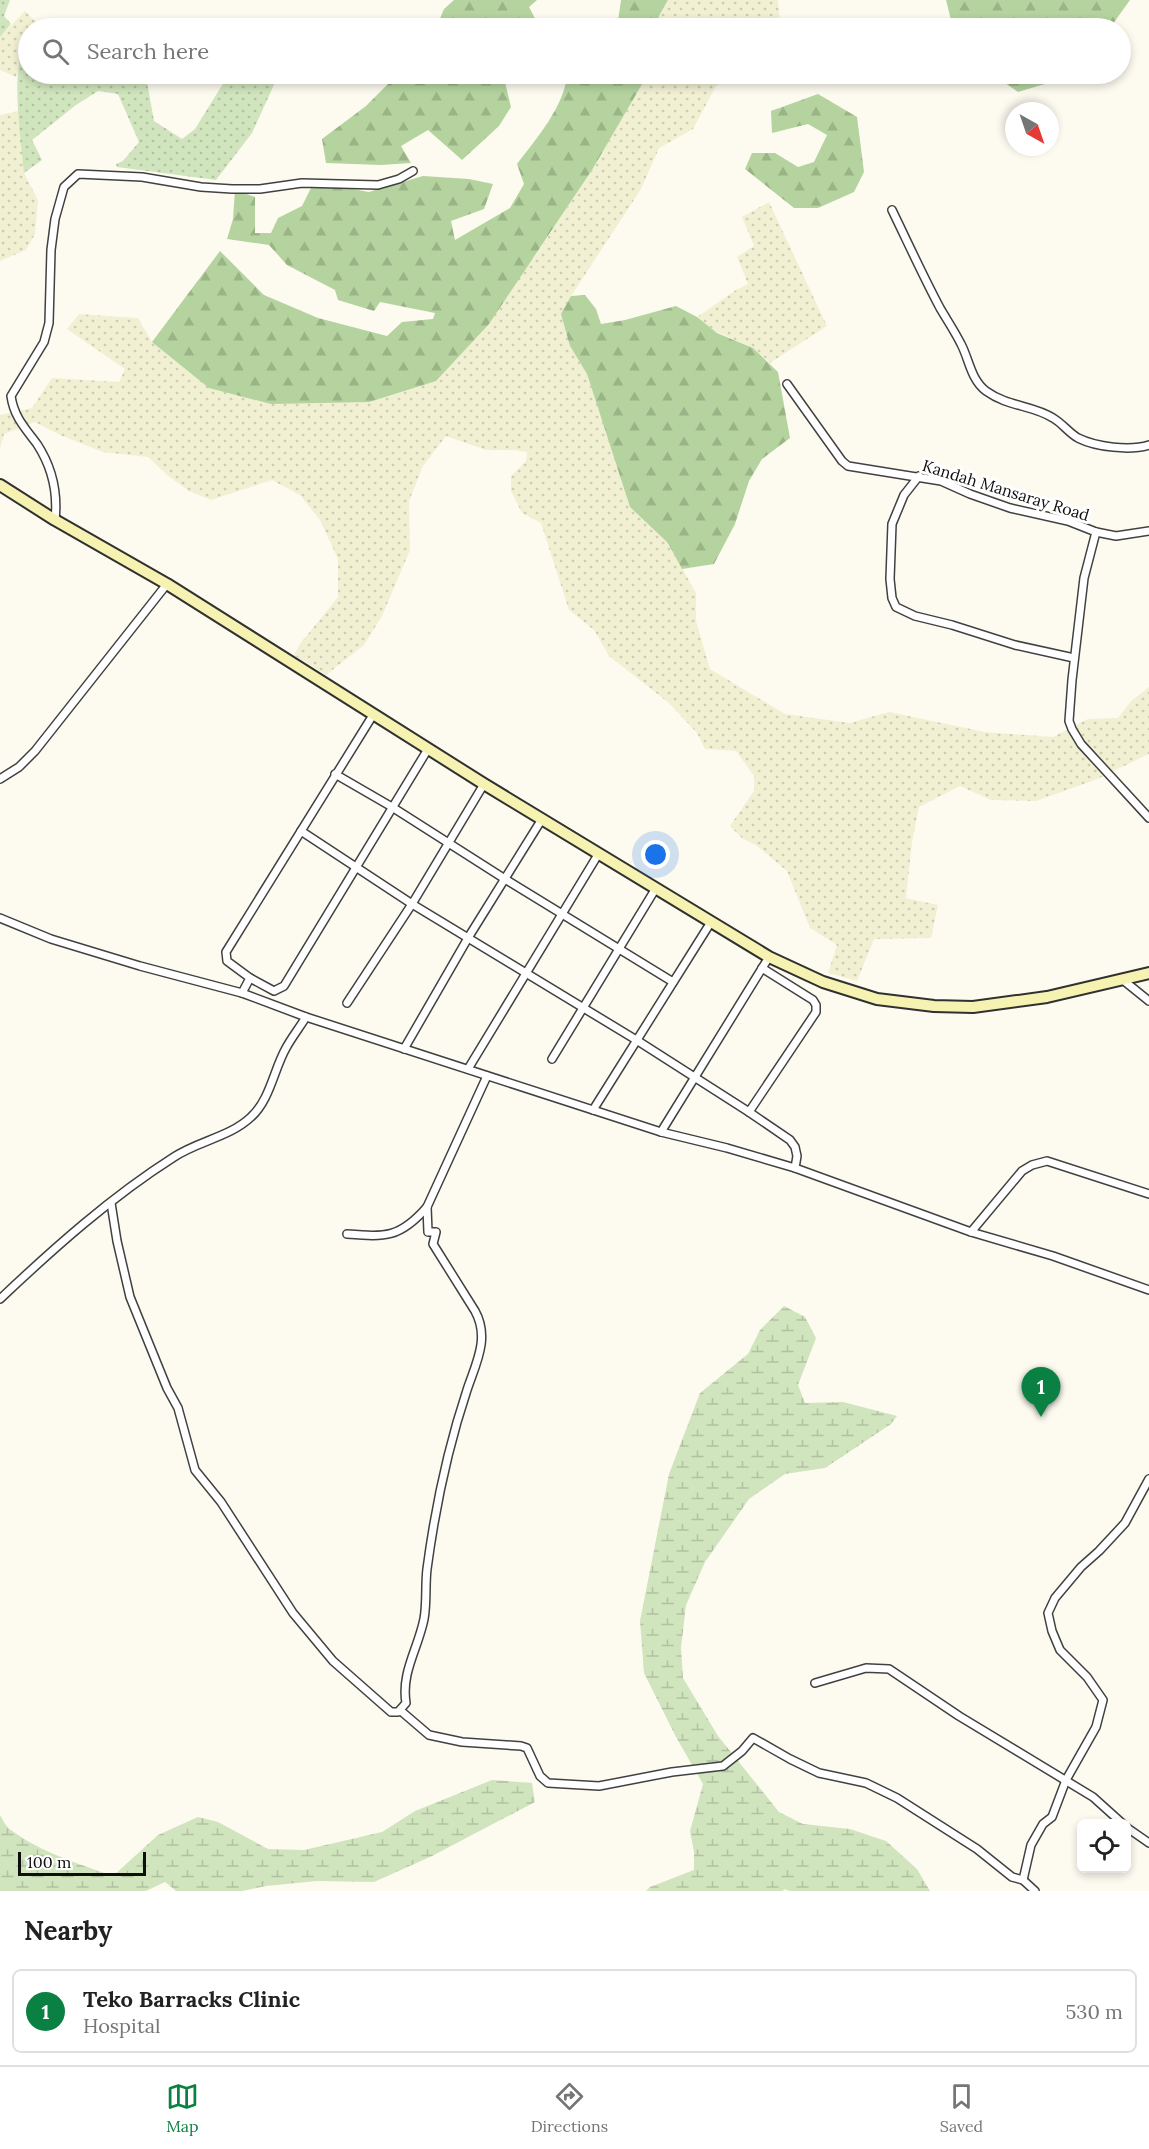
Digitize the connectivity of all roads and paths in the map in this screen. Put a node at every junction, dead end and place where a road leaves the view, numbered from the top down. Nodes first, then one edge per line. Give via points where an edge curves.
1 (413, 171) dead end
2 (892, 210) dead end
3 (787, 384) dead end
4 (1149, 445) edge
5 (920, 476) junction
6 (0, 484) edge
7 (55, 520) junction
8 (1149, 531) edge
9 (1096, 532) junction
10 (167, 584) junction
11 (1074, 658) junction
12 (373, 715) junction
13 (428, 749) junction
14 (335, 774) junction
15 (0, 779) edge
16 (484, 784) junction
17 (392, 807) junction
18 (1149, 818) edge
19 (542, 819) junction
20 (301, 831) junction
21 (448, 843) junction
22 (599, 853) junction
23 (356, 867) junction
24 (505, 879) junction
25 (656, 888) junction
26 (412, 904) junction
27 (562, 913) junction
28 (0, 918) edge
29 (711, 922) junction
30 (468, 938) junction
31 (619, 949) junction
32 (769, 957) junction
33 (762, 968) junction
34 (526, 972) junction
35 (1149, 973) edge
36 (250, 978) junction
37 (1123, 980) junction
38 (673, 982) junction
39 (242, 993) junction
40 (1149, 1000) edge
41 (347, 1004) dead end
42 (583, 1008) junction
43 (306, 1017) junction
44 (638, 1041) junction
45 (404, 1048) junction
46 (552, 1059) dead end
47 (468, 1070) junction
48 (487, 1076) junction
49 (695, 1077) junction
50 (593, 1110) junction
51 (749, 1112) junction
52 (661, 1132) junction
53 (795, 1168) junction
54 (1149, 1194) edge
55 (111, 1203) junction
56 (427, 1207) junction
57 (971, 1232) junction
58 (347, 1234) dead end
59 (1149, 1290) edge
60 (0, 1299) edge
61 (1149, 1479) edge
62 (815, 1683) dead end
63 (401, 1711) junction
64 (1066, 1780) junction
65 (1117, 1819) edge
66 (1131, 1830) edge
67 (1149, 1843) edge
68 (1023, 1880) junction
69 (1035, 1891) edge

1 - 7 street via 378,185 302,183 251,189 87,173 72,177 64,186 55,219 49,323 44,342 11,396 16,418 50,466 57,505
2 - 4 street via 966,353 977,383 984,390 1016,406 1044,412 1090,443 1130,449
3 - 5 street, Kandah Mansaray Road via 848,466
5 - 9 street, Kandah Mansaray Road via 1010,508 1068,521
5 - 11 street via 904,495 892,524 890,579 896,607 1015,645
6 - 7 main road
7 - 10 main road
8 - 9 street, Kandah Mansaray Road via 1116,536
9 - 11 street via 1084,579
10 - 12 main road
10 - 15 street via 34,751
11 - 18 street via 1072,729 1081,744
12 - 13 main road
12 - 14 street
13 - 16 main road
13 - 17 street
14 - 17 street
14 - 20 street
16 - 19 main road
16 - 21 street
17 - 21 street
17 - 23 street
19 - 22 main road
19 - 24 street
20 - 23 street
20 - 36 street via 226,952 227,962
21 - 24 street
21 - 26 street
22 - 25 main road
22 - 27 street
23 - 26 street
23 - 36 street via 284,986 274,991
24 - 27 street
24 - 30 street
25 - 29 main road
25 - 31 street
26 - 30 street
26 - 41 street
27 - 31 street
27 - 34 street
28 - 39 street via 51,939
29 - 32 main road
29 - 38 street
30 - 34 street
30 - 45 street
31 - 38 street
31 - 42 street
32 - 33 street
32 - 37 main road via 823,982 877,999 934,1006 973,1007 1047,997
33 - 49 street
33 - 51 street via 813,1000 816,1012
34 - 42 street
34 - 47 street
35 - 37 main road
36 - 39 street
37 - 40 street
38 - 44 street
39 - 43 street
42 - 44 street
42 - 46 street
43 - 45 street
43 - 55 street via 253,1115 240,1126 176,1155
44 - 49 street
44 - 50 street
45 - 47 street
47 - 48 street
48 - 50 street
48 - 56 street
49 - 51 street
49 - 52 street
50 - 52 street
51 - 53 street via 790,1140 797,1156
52 - 53 street
53 - 57 street
54 - 57 street via 1047,1161 1022,1171
55 - 60 street
55 - 63 street via 130,1297 178,1408 195,1470 221,1502 293,1613 333,1661 391,1712
56 - 58 street via 399,1231 383,1236
56 - 63 street via 428,1232 436,1232 433,1244 476,1311 483,1332 442,1492 427,1568 424,1619 408,1665 406,1703
57 - 59 street
61 - 64 street via 1125,1523 1081,1567 1055,1598 1048,1613 1060,1650 1103,1700 1095,1727
62 - 64 street via 866,1668 889,1669 958,1716
63 - 68 street via 429,1735 527,1748 540,1776 548,1783 599,1786 723,1766 753,1738 819,1773 866,1784 897,1798 977,1849 1012,1877
64 - 65 street
64 - 68 street via 1052,1817 1031,1845
66 - 67 street
68 - 69 street

